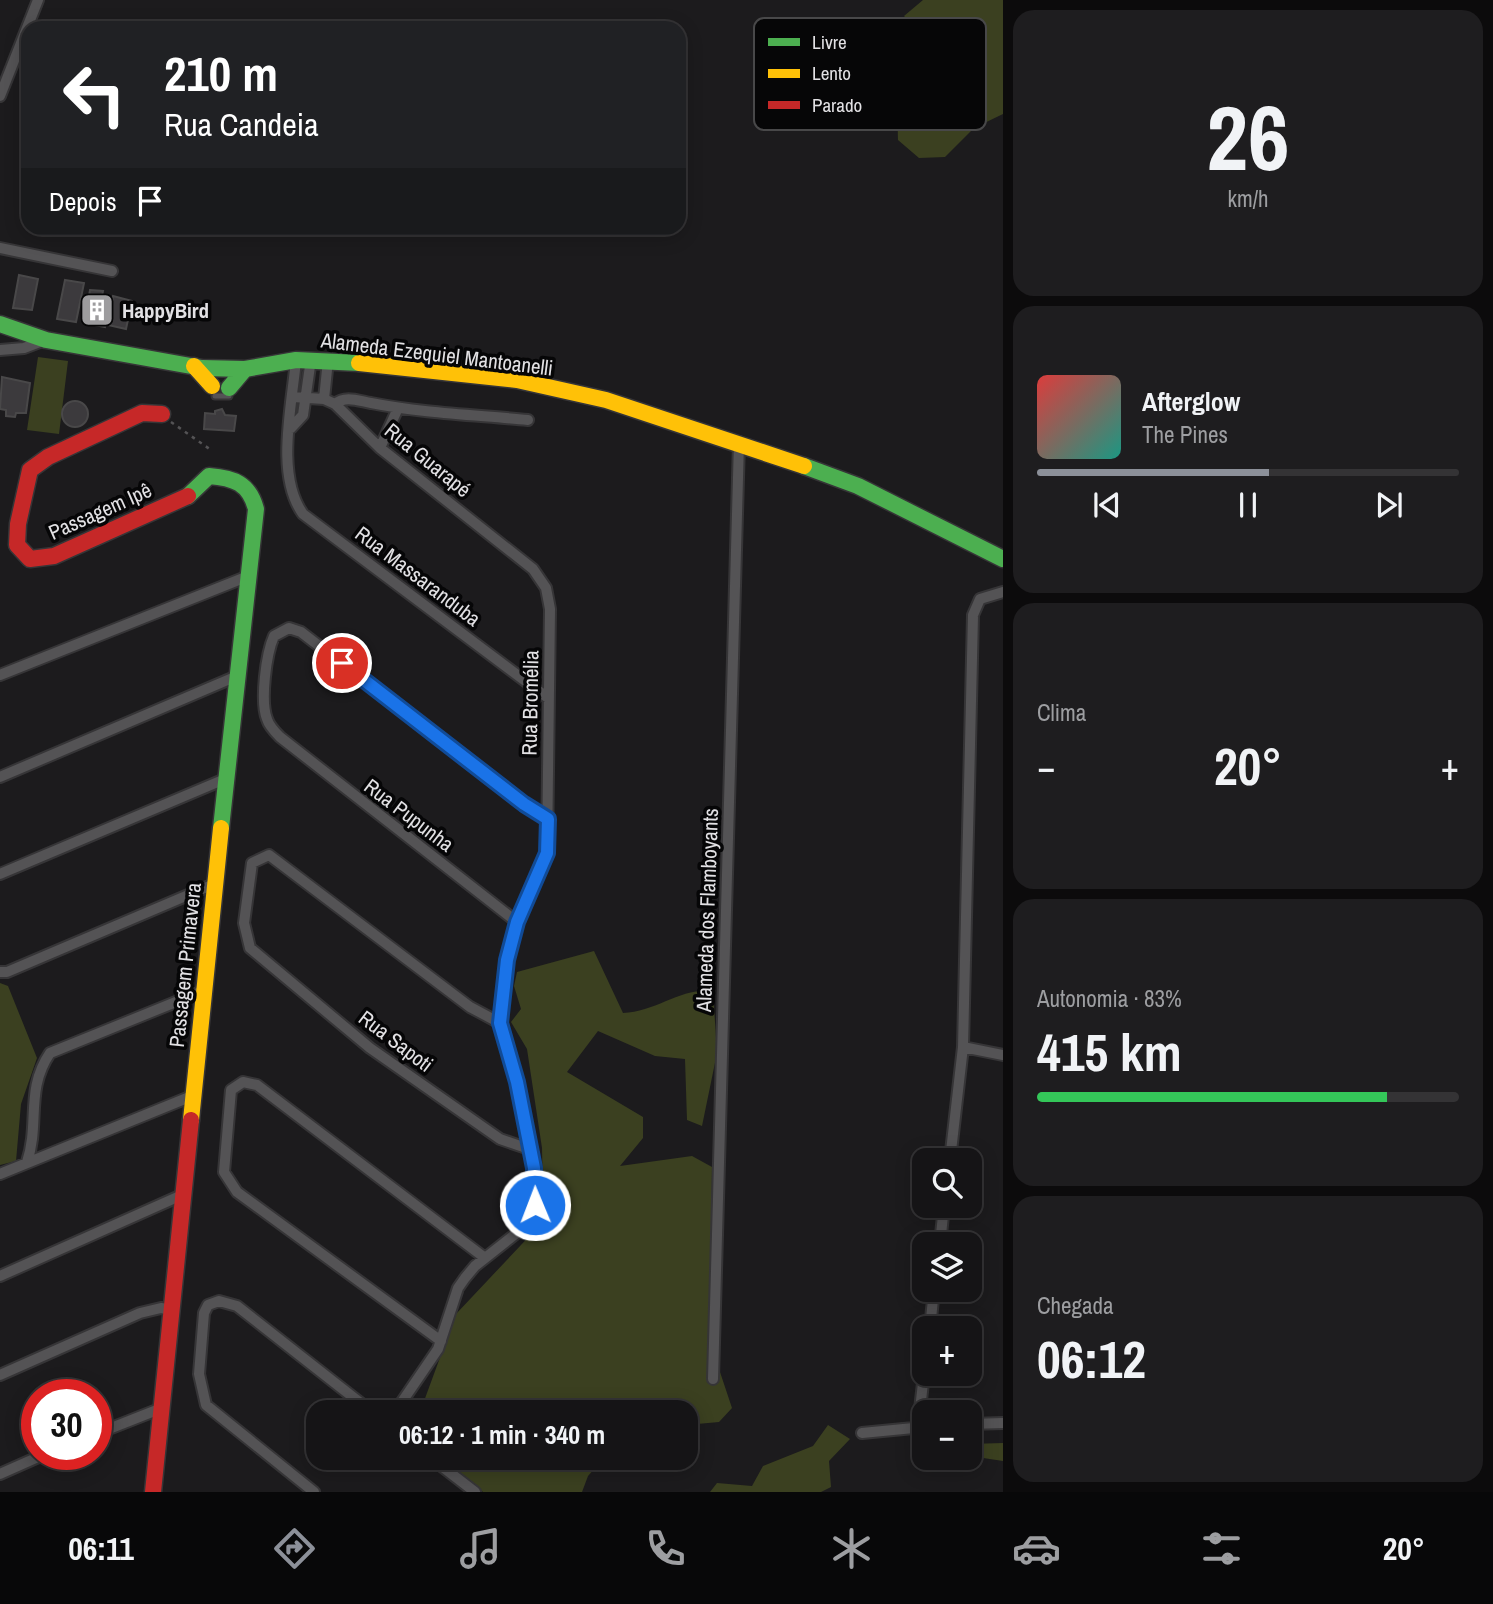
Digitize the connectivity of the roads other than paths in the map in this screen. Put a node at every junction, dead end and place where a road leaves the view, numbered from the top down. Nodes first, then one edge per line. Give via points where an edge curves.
1 (38, 0) edge
2 (30, 21) edge
3 (21, 43) edge
4 (0, 96) edge
5 (0, 248) edge
6 (112, 271) dead end
7 (1, 328) edge
8 (46, 340) junction
9 (0, 349) edge
10 (304, 360) junction
11 (328, 360) junction
12 (194, 366) junction
13 (245, 369) junction
14 (293, 397) junction
15 (306, 398) junction
16 (329, 402) junction
17 (398, 408) junction
18 (162, 414) road end
19 (528, 420) dead end
20 (290, 429) junction
21 (739, 442) junction
22 (380, 448) junction
23 (209, 476) joint
24 (1003, 559) edge
25 (533, 569) joint
26 (246, 577) junction
27 (1003, 592) edge
28 (0, 675) edge
29 (237, 676) junction
30 (548, 698) junction
31 (0, 777) edge
32 (225, 779) junction
33 (548, 819) junction
34 (0, 873) edge
35 (214, 884) junction
36 (517, 922) junction
37 (0, 972) edge
38 (203, 991) junction
39 (500, 1023) junction
40 (963, 1047) junction
41 (1003, 1055) edge
42 (192, 1096) junction
43 (951, 1148) edge
44 (529, 1149) junction
45 (27, 1162) junction
46 (0, 1174) edge
47 (182, 1195) junction
48 (485, 1258) junction
49 (0, 1276) edge
50 (172, 1310) junction
51 (441, 1341) junction
52 (0, 1375) edge
53 (713, 1379) dead end
54 (357, 1400) edge
55 (404, 1400) edge
56 (162, 1408) junction
57 (1003, 1423) edge
58 (982, 1424) edge
59 (112, 1428) edge
60 (912, 1428) edge
61 (862, 1433) dead end
62 (21, 1465) edge
63 (447, 1470) edge
64 (0, 1474) edge
65 (153, 1492) edge
66 (314, 1492) edge
67 (475, 1492) edge

1 - 2 street
3 - 4 street
5 - 6 street
7 - 8 street, Alameda Ezequiel Mantoanelli
8 - 9 street, Alameda Ezequiel Mantoanelli via 24,348
8 - 12 street, Alameda Ezequiel Mantoanelli
10 - 11 street, Alameda Ezequiel Mantoanelli
10 - 13 street, Alameda Ezequiel Mantoanelli
10 - 14 street
10 - 15 street
11 - 16 street
11 - 21 street, Alameda Ezequiel Mantoanelli via 517,380 606,400
12 - 13 street, Alameda Ezequiel Mantoanelli
12 - 13 street via 221,392
14 - 15 street
14 - 20 street
15 - 16 street
15 - 20 street via 303,415
16 - 17 street via 342,399
16 - 22 street, Rua Guarapé
17 - 19 street
17 - 22 street
18 - 23 street, Passagem Ipê via 142,413 30,470 17,545 30,559 54,556 194,493
20 - 30 street, Rua Massaranduba via 289,489 303,514
21 - 24 street, Alameda Ezequiel Mantoanelli via 858,486
21 - 53 street, Alameda dos Flamboyants
22 - 25 street, Rua Guarapé
23 - 26 street, Passagem Primavera via 246,483 257,501
25 - 30 street, Rua Bromélia via 545,588 550,609
26 - 28 street
26 - 29 street, Passagem Primavera
27 - 40 street via 980,599 972,627
29 - 31 street
29 - 32 street, Passagem Primavera
30 - 33 street, Rua Bromélia
32 - 34 street
32 - 35 street, Passagem Primavera
33 - 36 street, Rua Bromélia via 547,853
33 - 36 street, Rua Pupunha via 301,632 289,628 274,636 268,654 264,711 268,723
35 - 37 street
35 - 38 street, Passagem Primavera
36 - 39 street, Rua Bromélia via 507,960
38 - 42 street, Passagem Primavera
38 - 45 street via 50,1053 34,1088
39 - 44 street, Rua Bromélia
39 - 44 street, Rua Sapoti via 470,1007 269,855 252,863 244,923 250,948 370,1048 500,1139
40 - 41 street
40 - 43 street
42 - 45 street
42 - 47 street, Passagem Primavera
44 - 48 street, Rua Bromélia via 535,1205 518,1232
45 - 46 street
47 - 49 street
47 - 50 street, Passagem Primavera
48 - 51 street, Rua Bromélia via 458,1288
48 - 51 street via 257,1085 243,1082 231,1090 224,1172 237,1192
50 - 52 street via 140,1313
50 - 56 street, Passagem Primavera
51 - 55 street, Rua Bromélia
54 - 66 street via 237,1306 219,1301 208,1305 199,1374 206,1405
56 - 59 street
56 - 65 street, Passagem Primavera
57 - 58 street
60 - 61 street
62 - 64 street
63 - 67 street

